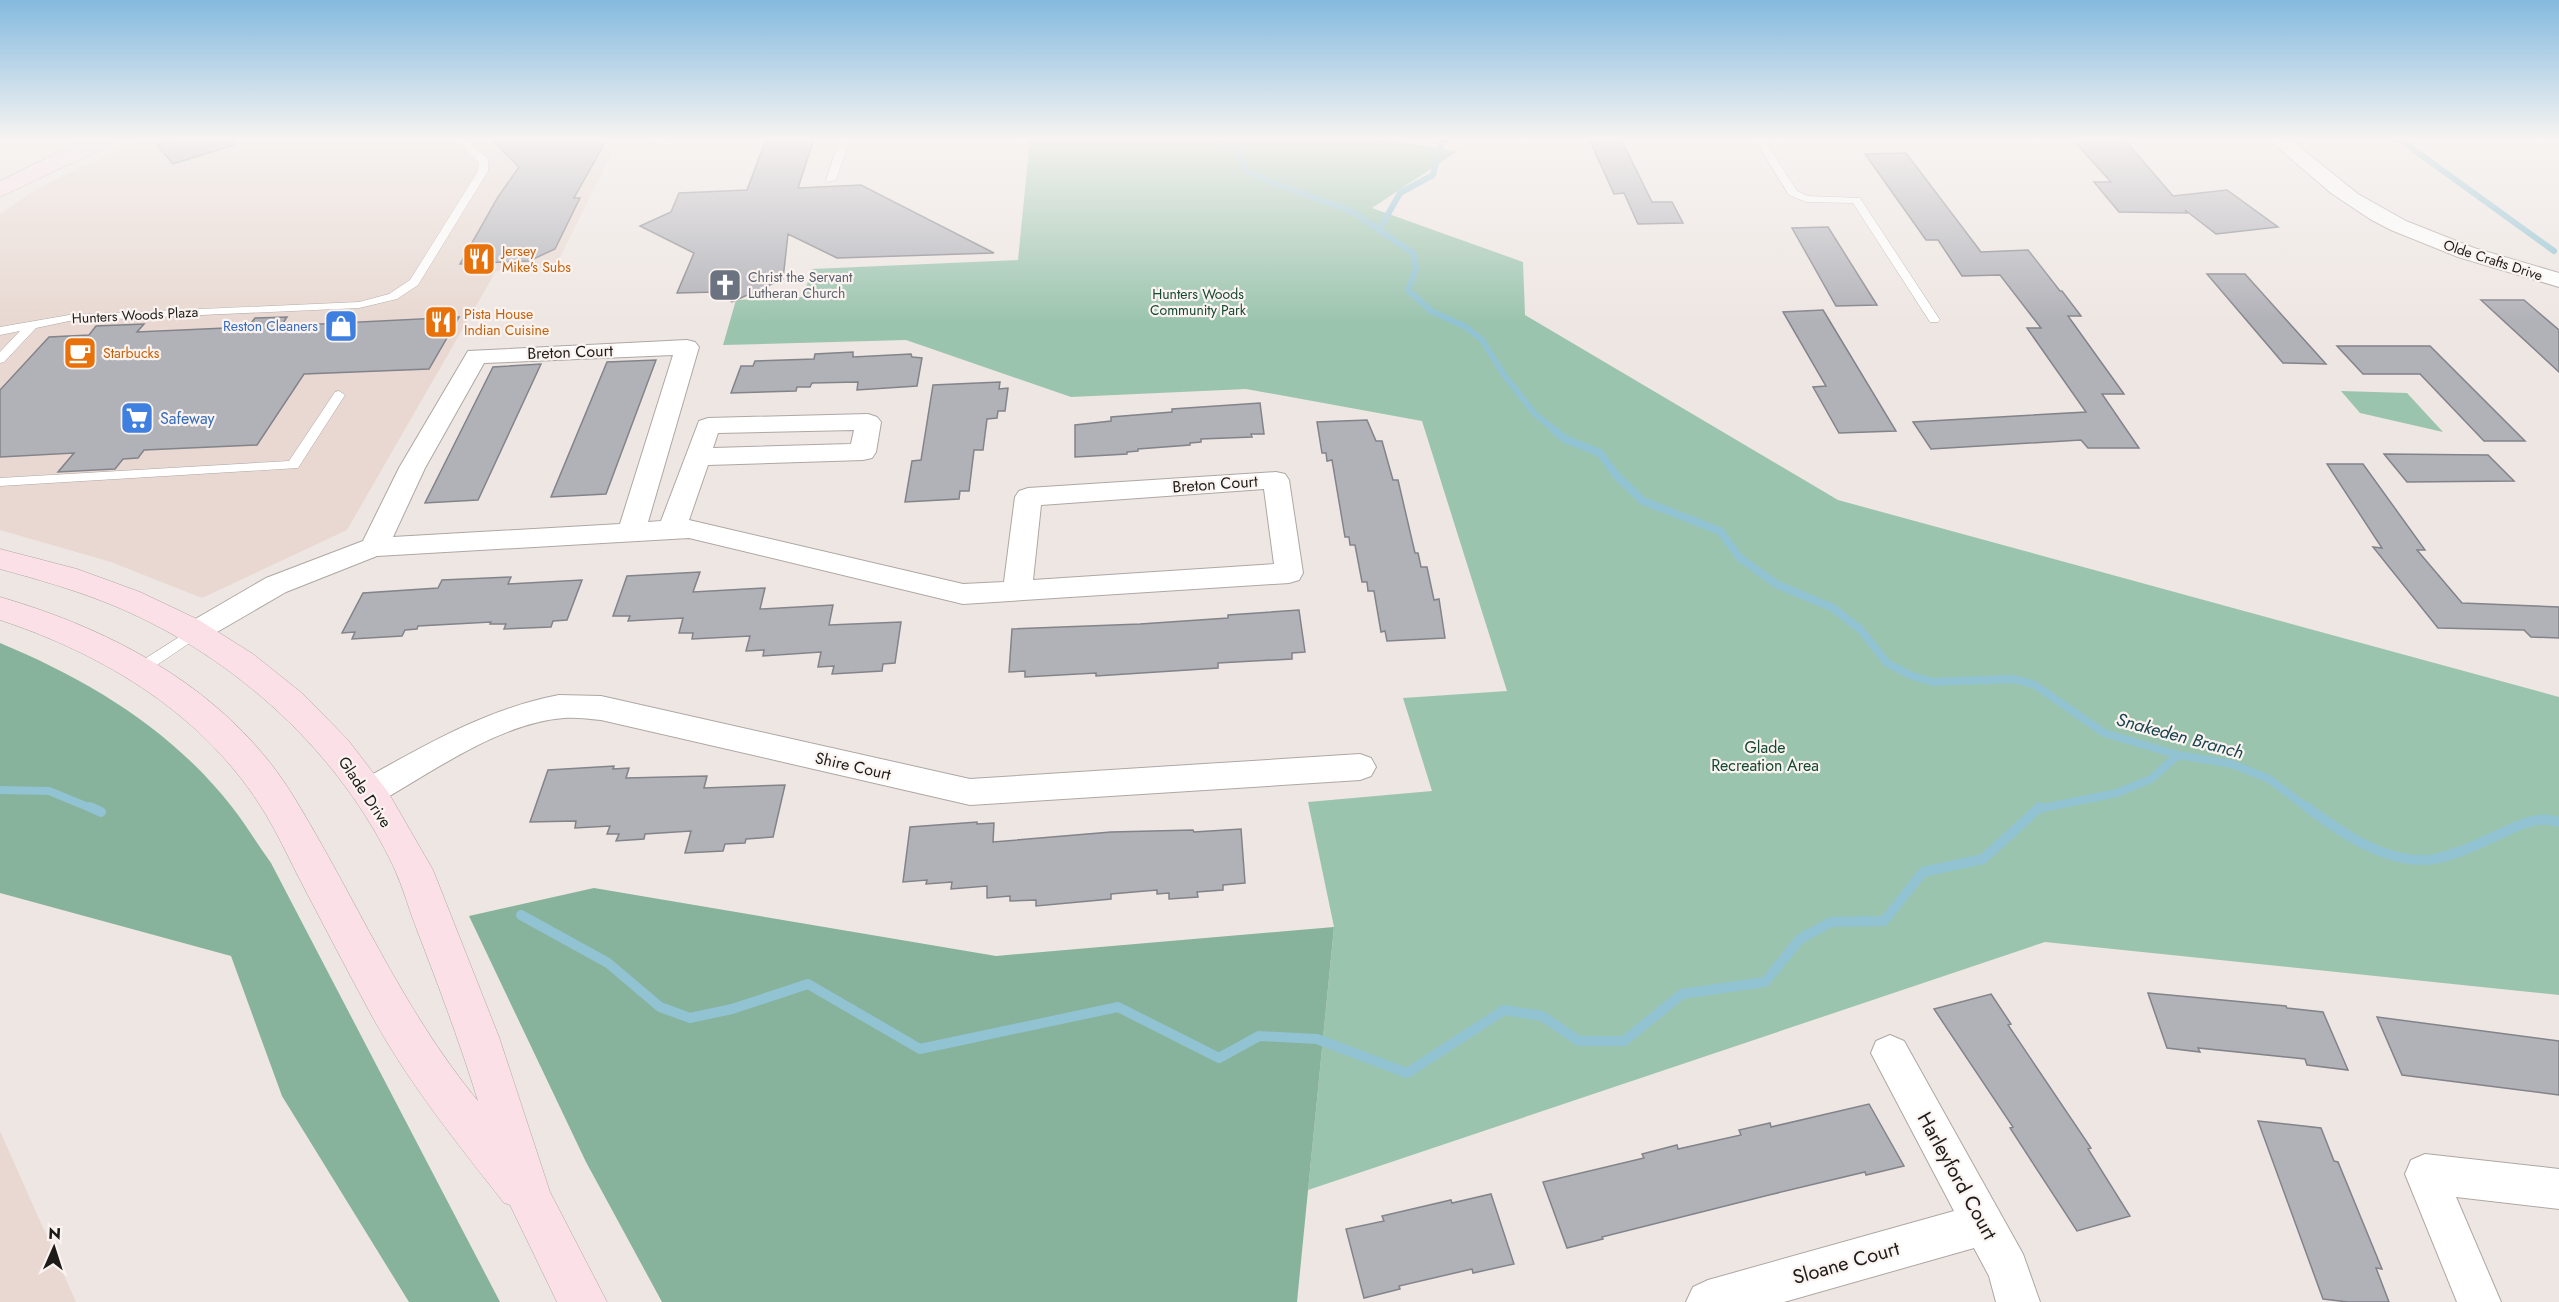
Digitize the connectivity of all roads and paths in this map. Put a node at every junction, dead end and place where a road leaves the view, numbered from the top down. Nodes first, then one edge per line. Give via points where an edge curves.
1 (466, 200) edge
2 (1844, 200) edge
3 (2355, 200) edge
4 (2559, 280) edge
5 (1934, 320) dead end
6 (33, 324) junction
7 (0, 331) edge
8 (0, 359) edge
9 (339, 395) dead end
10 (698, 457) junction
11 (0, 482) edge
12 (672, 530) junction
13 (631, 532) junction
14 (374, 547) junction
15 (0, 559) edge
16 (1017, 591) junction
17 (0, 608) edge
18 (195, 632) junction
19 (140, 669) junction
20 (1360, 767) dead end
21 (369, 792) junction
22 (1890, 1053) dead end
23 (2559, 1189) edge
24 (532, 1203) junction
25 (1984, 1224) junction
26 (583, 1302) edge
27 (1708, 1302) edge
28 (2018, 1302) edge
29 (2479, 1302) edge

1 - 6 lane, Hunters Woods Plaza via 412,286 393,298 359,305 69,318
2 - 5 lane via 1856,200
3 - 4 street, Olde Crafts Drive via 2423,237
6 - 7 lane, Hunters Woods Plaza
6 - 8 lane
9 - 11 lane via 293,465
10 - 10 street via 708,426 868,422 863,452
10 - 12 street
12 - 13 street, Breton Court
12 - 16 street, Breton Court via 689,529 963,594
13 - 14 street, Breton Court
13 - 14 street, Breton Court via 687,347 476,356 412,468
14 - 18 street, Breton Court via 276,585
15 - 18 street, Glade Drive via 105,591 157,611
16 - 16 street, Breton Court via 1028,497 1276,480 1289,573
17 - 19 street, Glade Drive via 72,633
18 - 19 lane
18 - 21 street, Glade Drive via 228,652 299,708 331,741
19 - 24 street, Glade Drive via 198,709 257,772 440,1088
20 - 21 street, Shire Court via 969,792 601,708 562,706 525,714 489,728
21 - 24 street, Glade Drive via 410,863 441,940 486,1059
22 - 25 street, Harleyford Court
23 - 29 street via 2425,1174
24 - 26 street, Glade Drive
25 - 27 street, Sloane Court
25 - 28 street, Harleyford Court via 2008,1269

